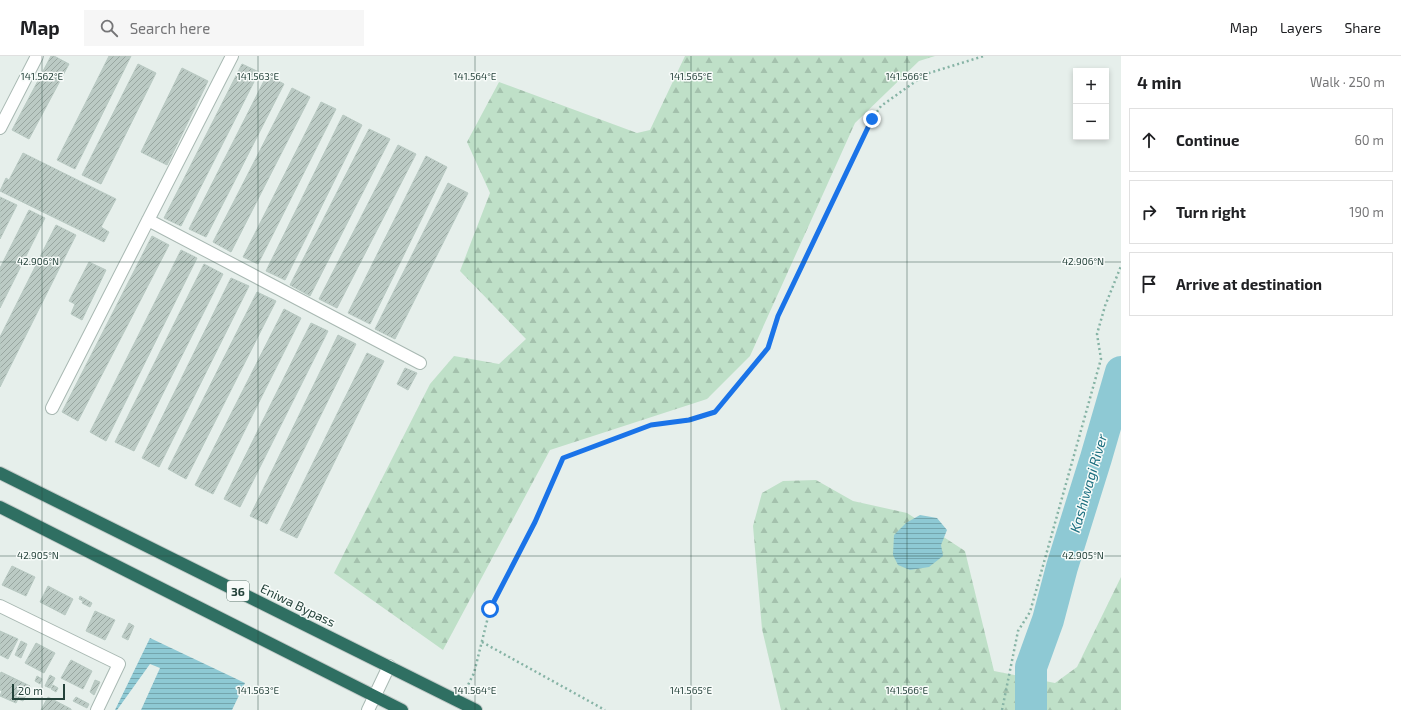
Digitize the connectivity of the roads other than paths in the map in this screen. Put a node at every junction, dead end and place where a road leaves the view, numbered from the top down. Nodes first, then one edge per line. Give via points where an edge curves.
1 (37, 56) edge
2 (232, 56) edge
3 (0, 128) edge
4 (148, 220) junction
5 (420, 362) dead end
6 (52, 408) dead end
7 (0, 473) edge
8 (0, 507) edge
9 (0, 606) edge
10 (389, 666) junction
11 (374, 697) junction
12 (97, 710) edge
13 (368, 710) edge
14 (402, 710) edge
15 (476, 710) edge

1 - 3 street
2 - 4 street
4 - 5 street
4 - 6 street
7 - 10 highway, Eniwa Bypass / 36
8 - 11 highway, 36
9 - 12 street via 119,664
10 - 11 street
10 - 15 highway, Eniwa Bypass / 36
11 - 13 street
11 - 14 highway, 36

